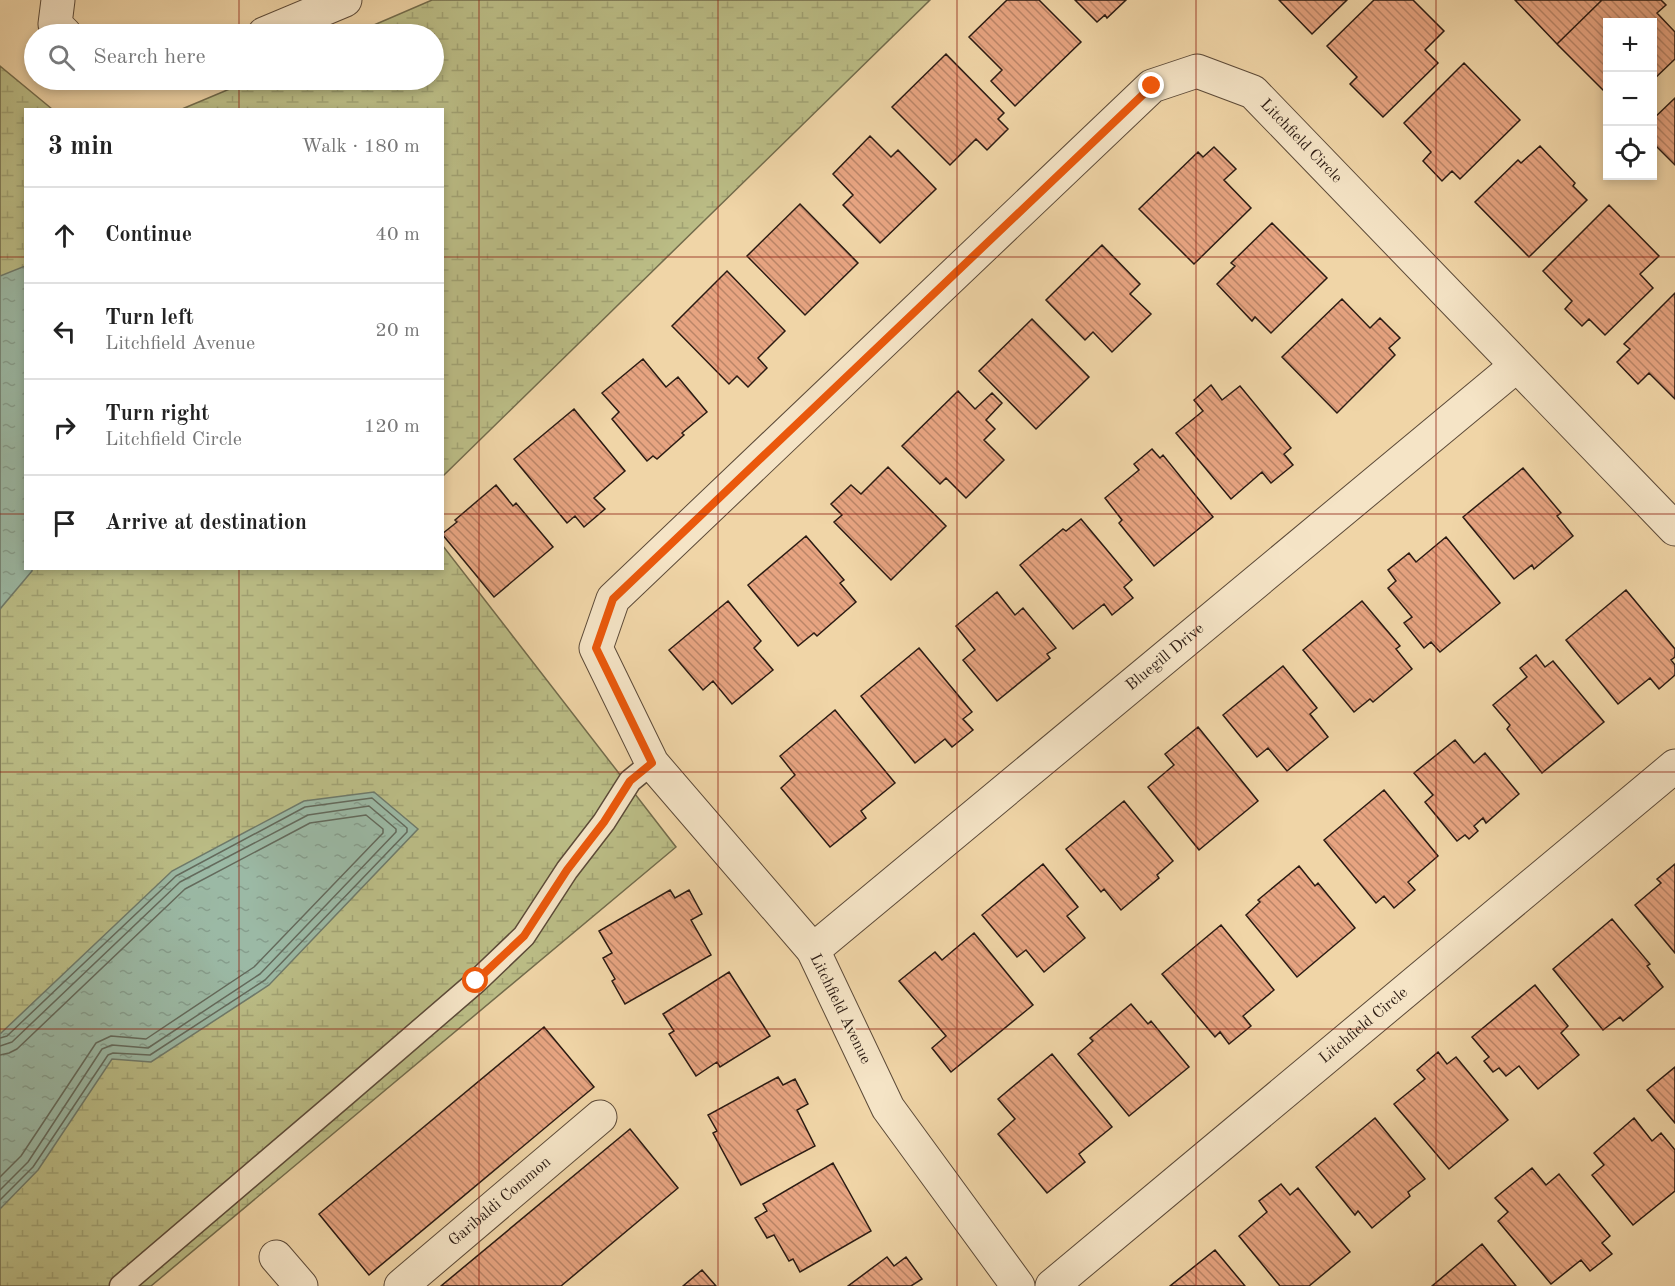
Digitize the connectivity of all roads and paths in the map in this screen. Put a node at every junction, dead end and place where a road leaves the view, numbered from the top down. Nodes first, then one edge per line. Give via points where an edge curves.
1 (58, 0) edge
2 (345, 0) edge
3 (55, 24) edge
4 (288, 24) edge
5 (1516, 366) junction
6 (1675, 529) edge
7 (596, 648) joint
8 (652, 763) junction
9 (1675, 766) edge
10 (813, 950) junction
11 (600, 1117) dead end
12 (276, 1257) dead end
13 (121, 1286) edge
14 (301, 1286) edge
15 (401, 1286) edge
16 (1018, 1286) edge
17 (1052, 1286) edge

1 - 3 street
2 - 4 street
5 - 6 street, Litchfield Circle
5 - 7 street, Litchfield Circle via 1253,92 1197,71 1152,86 613,599
5 - 10 street, Bluegill Drive
7 - 8 street, Litchfield Avenue
8 - 10 street, Litchfield Avenue
8 - 13 lane via 630,781 524,936
9 - 17 street, Litchfield Circle
10 - 16 street, Litchfield Avenue via 888,1108
11 - 15 street, Garibaldi Common
12 - 14 street

